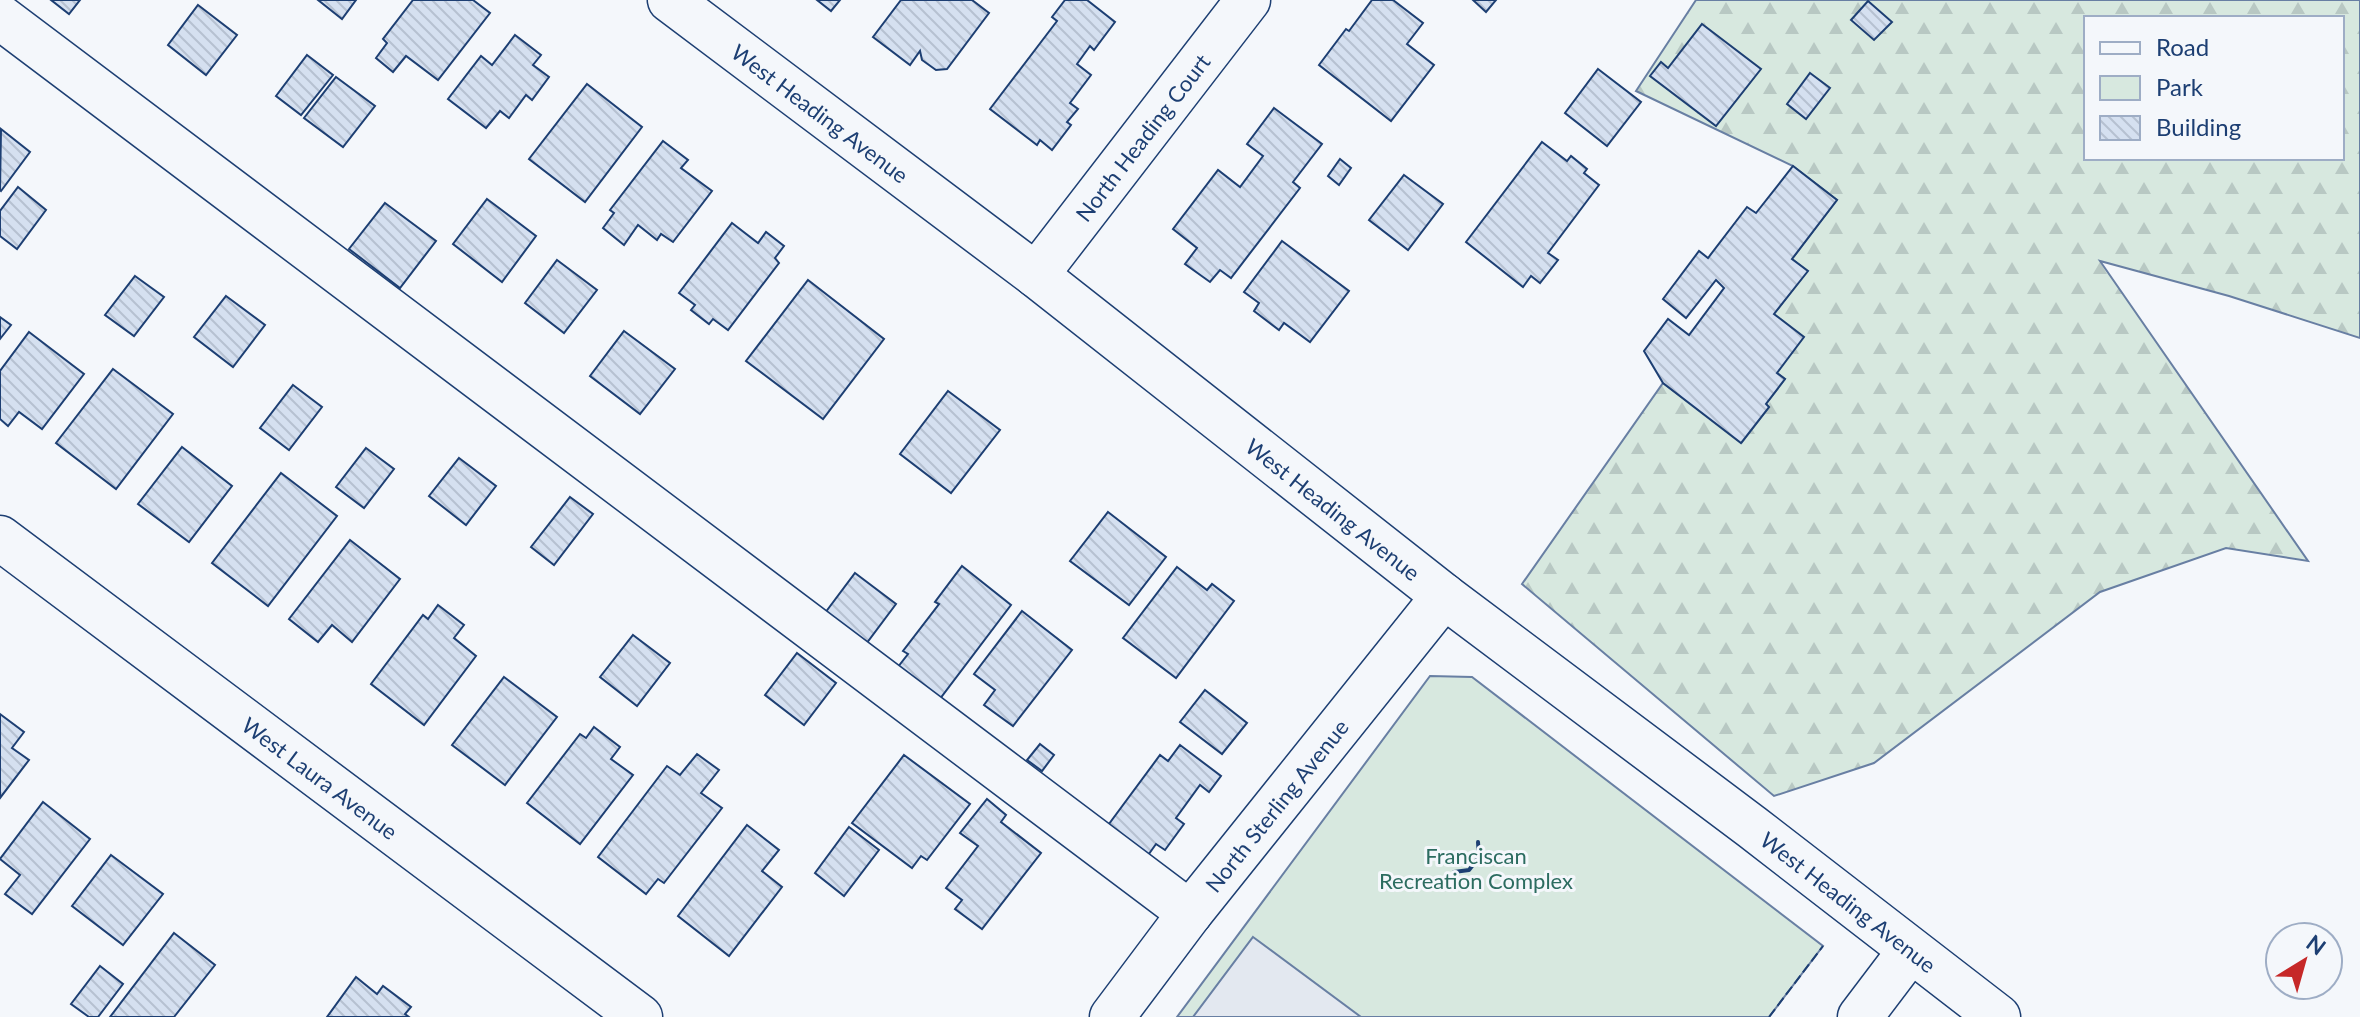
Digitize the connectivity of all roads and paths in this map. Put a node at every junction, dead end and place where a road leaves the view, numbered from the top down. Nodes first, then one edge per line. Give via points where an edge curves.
1 (671, 0) edge
2 (1248, 0) edge
3 (0, 17) edge
4 (1036, 275) junction
5 (0, 538) edge
6 (1444, 596) junction
7 (1190, 913) junction
8 (1910, 951) junction
9 (640, 1017) edge
10 (1112, 1017) edge
11 (1860, 1017) edge
12 (1998, 1017) edge

1 - 4 street, West Heading Avenue
2 - 4 street, North Heading Court
3 - 7 street
4 - 6 street, West Heading Avenue
5 - 9 street, West Laura Avenue
6 - 7 street, North Sterling Avenue
6 - 8 street, West Heading Avenue
7 - 10 street, North Sterling Avenue
8 - 11 street
8 - 12 street, West Heading Avenue

